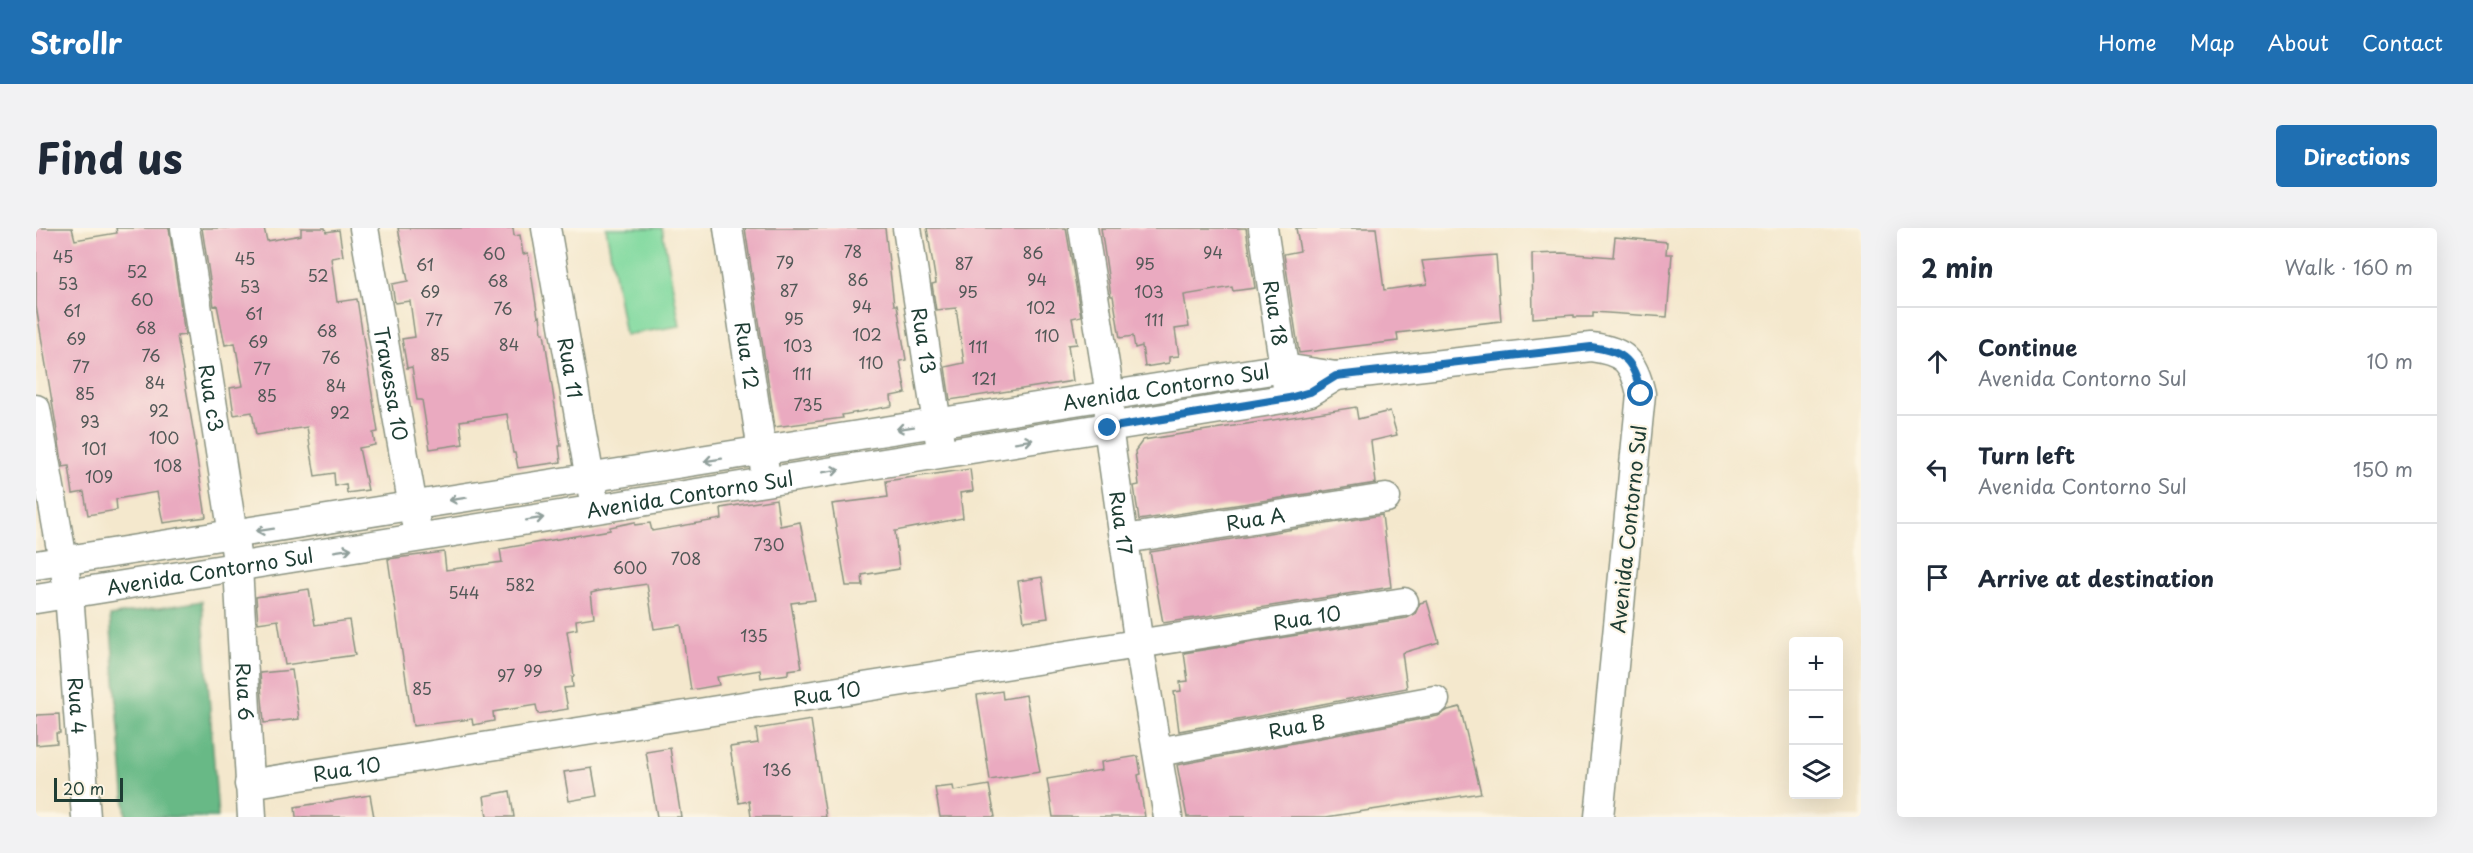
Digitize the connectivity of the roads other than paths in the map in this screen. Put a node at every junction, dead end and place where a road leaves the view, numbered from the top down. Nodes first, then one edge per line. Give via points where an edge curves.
1 (185, 228) edge
2 (364, 228) edge
3 (546, 228) edge
4 (728, 228) edge
5 (907, 228) edge
6 (1083, 228) edge
7 (1263, 228) edge
8 (1284, 368) junction
9 (1336, 376) junction
10 (1110, 395) junction
11 (1289, 398) junction
12 (36, 409) edge
13 (937, 423) junction
14 (1108, 428) junction
15 (762, 452) junction
16 (942, 454) junction
17 (590, 479) junction
18 (767, 482) junction
19 (1386, 498) dead end
20 (413, 505) junction
21 (595, 510) junction
22 (233, 535) junction
23 (418, 538) junction
24 (1125, 539) junction
25 (49, 563) edge
26 (238, 567) junction
27 (69, 594) junction
28 (36, 599) edge
29 (1404, 603) dead end
30 (1139, 645) junction
31 (1435, 700) dead end
32 (1158, 752) junction
33 (249, 784) junction
34 (86, 817) edge
35 (252, 817) edge
36 (1168, 817) edge
37 (1599, 817) edge

1 - 22 street, Rua c3
2 - 20 street, Travessa 10
3 - 17 street, Rua 11
4 - 15 street, Rua 12
5 - 13 street, Rua 13
6 - 10 street, Rua 17
7 - 8 street, Rua 18
8 - 9 street, Avenida Contorno Sul
8 - 10 street, Avenida Contorno Sul
8 - 11 street, Rua 18
9 - 11 street, Avenida Contorno Sul via 1310,392
9 - 37 street, Avenida Contorno Sul via 1591,347 1613,350 1629,361 1638,376 1641,394
10 - 13 street, Avenida Contorno Sul
10 - 14 street, Rua 17
11 - 14 street, Avenida Contorno Sul
12 - 25 street, Rua 4
13 -> 15 street, Avenida Contorno Sul
13 - 16 street, Rua 13
16 -> 14 street, Avenida Contorno Sul
14 - 24 street, Rua 17
15 -> 17 street, Avenida Contorno Sul
15 - 18 street, Rua 12
18 -> 16 street, Avenida Contorno Sul
17 -> 20 street, Avenida Contorno Sul
17 - 21 street, Rua 11
18 - 21 street, Avenida Contorno Sul
19 - 24 street, Rua A
20 -> 22 street, Avenida Contorno Sul
20 - 23 street, Travessa 10
23 -> 21 street, Avenida Contorno Sul
22 - 25 street, Avenida Contorno Sul
22 - 26 street, Rua c3
26 -> 23 street, Avenida Contorno Sul
24 - 30 street, Rua 17
25 - 27 street, Rua 4
26 - 27 street, Avenida Contorno Sul
26 - 33 street, Rua 6
27 - 28 street, Avenida Contorno Sul
27 - 34 street, Rua 4
29 - 30 street, Rua 10
30 - 32 street, Rua 17
30 - 33 street, Rua 10
31 - 32 street, Rua B
32 - 36 street, Rua 17
33 - 35 street, Rua 6

